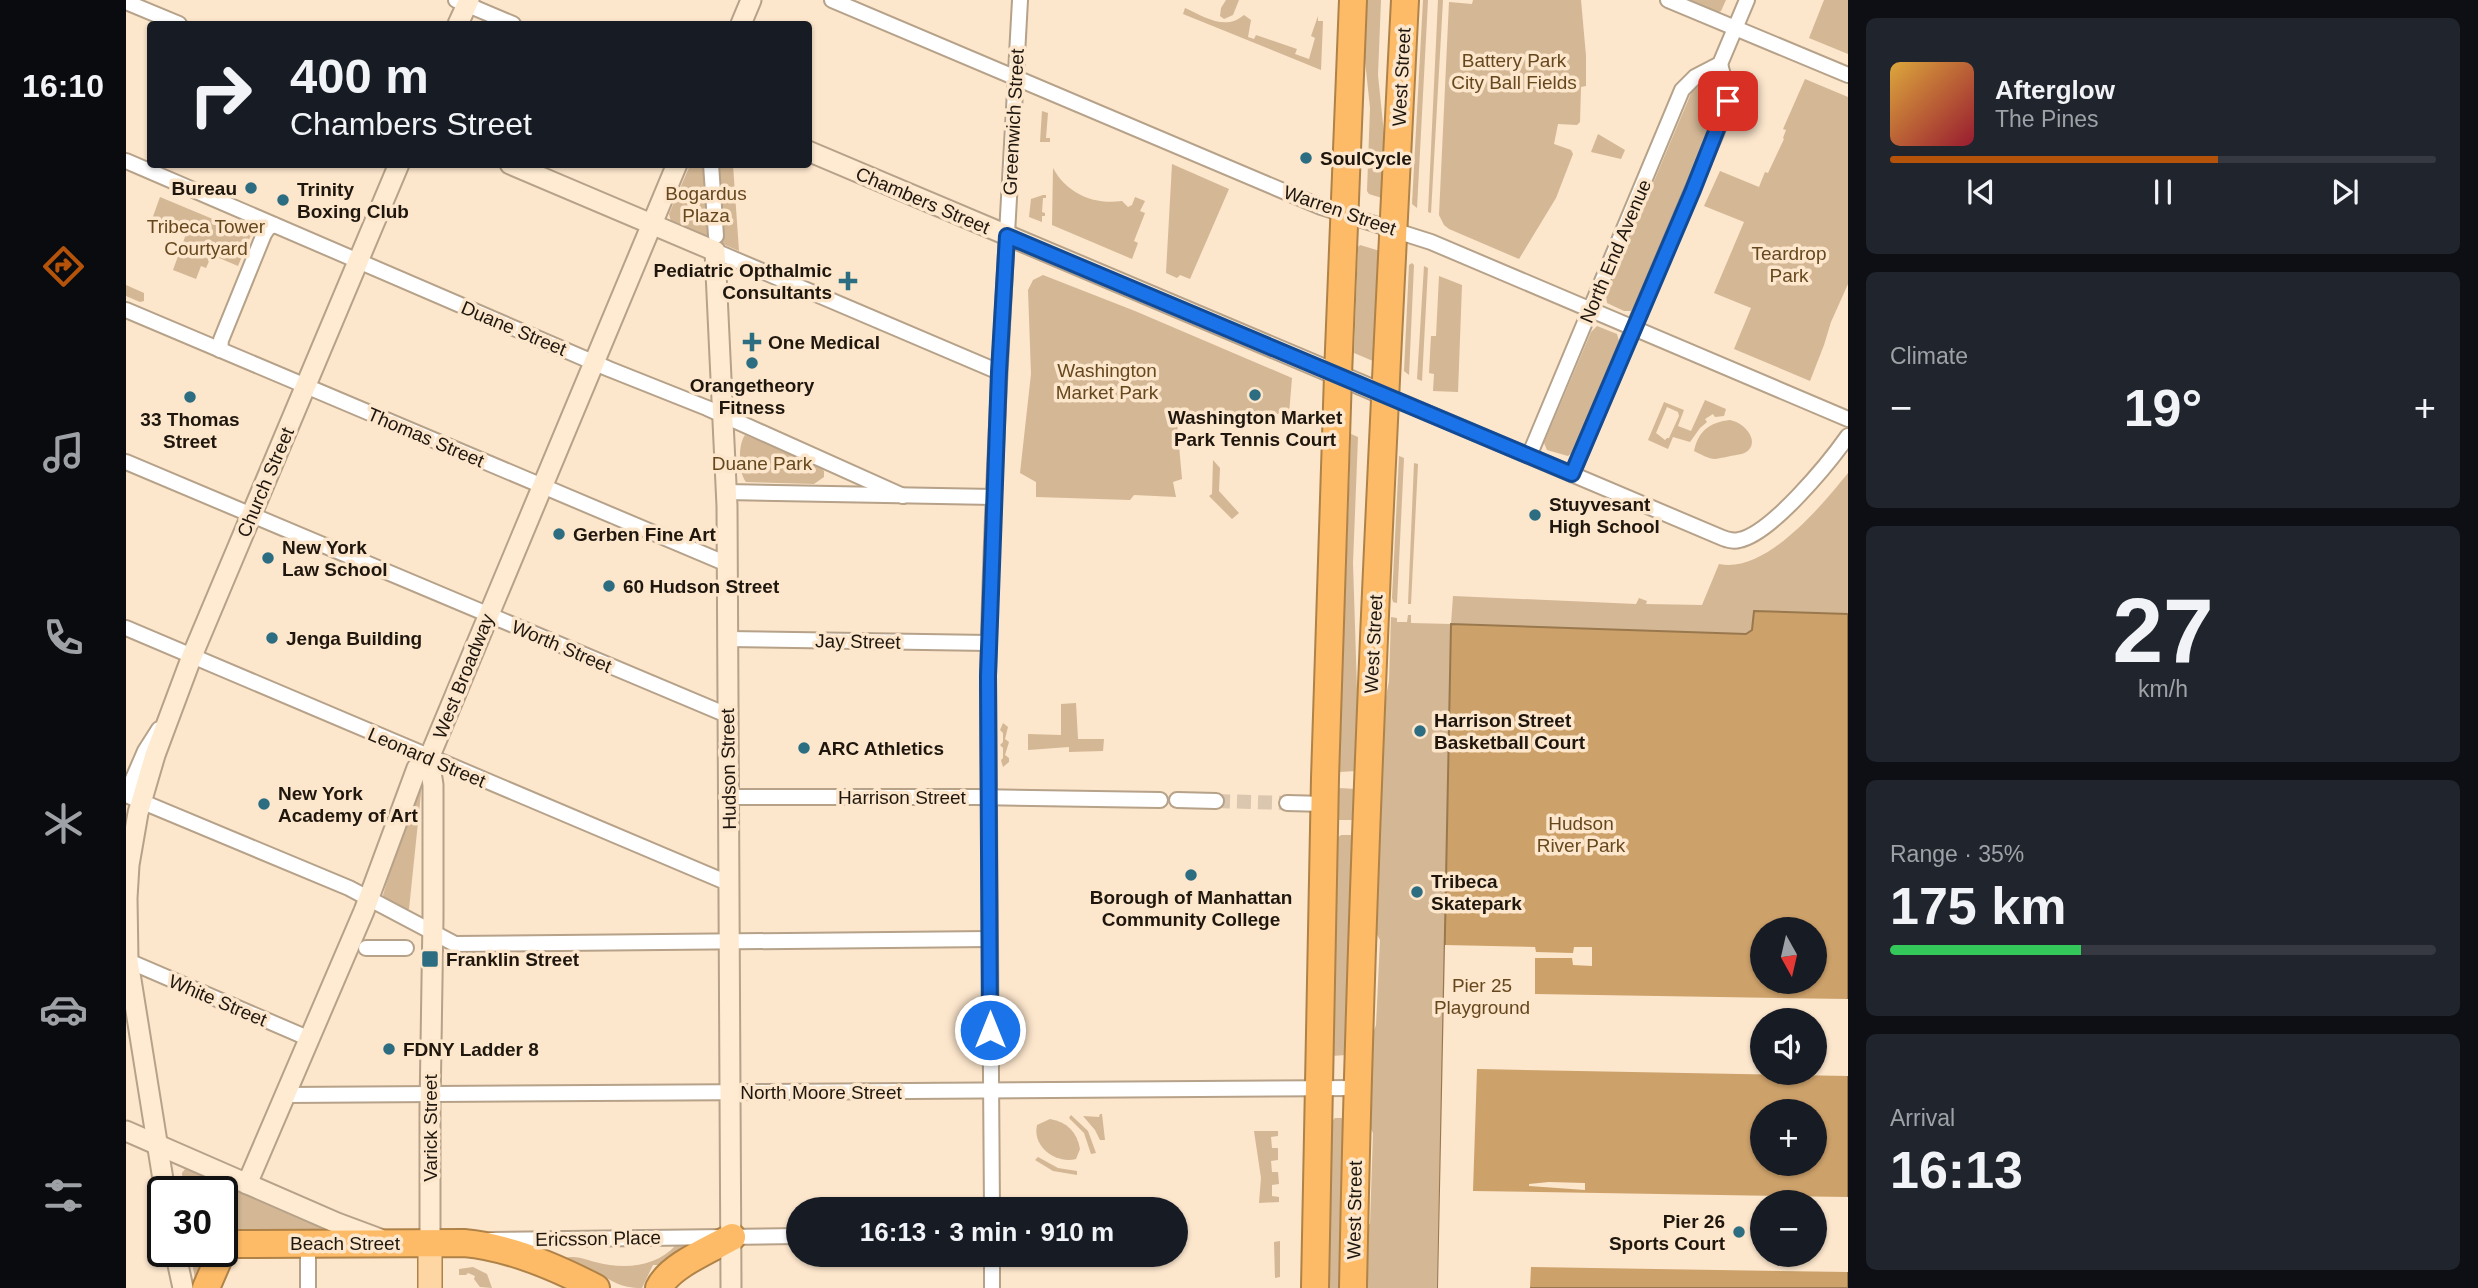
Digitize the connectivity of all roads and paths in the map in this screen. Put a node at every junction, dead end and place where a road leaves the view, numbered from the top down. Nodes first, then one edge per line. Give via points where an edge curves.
1 (751, 0) edge
2 (832, 0) edge
3 (1020, 0) edge
4 (1353, 0) edge
5 (1405, 0) edge
6 (1668, 0) edge
7 (1747, 0) edge
8 (126, 2) edge
9 (464, 2) edge
10 (172, 21) edge
11 (459, 21) edge
12 (506, 21) edge
13 (742, 21) edge
14 (1735, 28) junction
15 (1720, 64) junction
16 (1848, 75) edge
17 (1016, 78) junction
18 (812, 153) edge
19 (126, 161) edge
20 (397, 168) edge
21 (519, 168) edge
22 (675, 168) edge
23 (711, 168) edge
24 (1345, 215) junction
25 (274, 225) junction
26 (652, 225) junction
27 (1394, 229) junction
28 (1007, 236) junction
29 (715, 244) junction
30 (358, 260) junction
31 (1590, 309) junction
32 (126, 310) edge
33 (1635, 328) junction
34 (220, 350) junction
35 (594, 363) junction
36 (999, 372) junction
37 (1338, 375) junction
38 (306, 386) junction
39 (1385, 395) junction
40 (724, 415) junction
41 (1848, 419) edge
42 (1848, 436) edge
43 (1530, 456) junction
44 (126, 461) edge
45 (1572, 474) junction
46 (543, 486) junction
47 (726, 492) junction
48 (902, 496) junction
49 (994, 497) junction
50 (251, 515) junction
51 (727, 564) junction
52 (488, 615) junction
53 (126, 628) edge
54 (727, 639) junction
55 (989, 643) junction
56 (192, 656) junction
57 (727, 715) junction
58 (429, 758) junction
59 (131, 797) edge
60 (729, 797) junction
61 (989, 797) junction
62 (1160, 800) dead end
63 (1177, 800) dead end
64 (1216, 801) tunnel mouth
65 (1287, 803) tunnel mouth
66 (1325, 804) junction
67 (729, 883) junction
68 (369, 898) junction
69 (433, 933) junction
70 (990, 939) junction
71 (729, 943) junction
72 (366, 948) dead end
73 (406, 948) dead end
74 (127, 960) edge
75 (310, 1039) junction
76 (1318, 1088) junction
77 (1357, 1088) junction
78 (990, 1091) junction
79 (730, 1092) junction
80 (430, 1094) junction
81 (286, 1095) junction
82 (126, 1131) edge
83 (158, 1145) junction
84 (163, 1176) edge
85 (247, 1184) junction
86 (992, 1197) edge
87 (786, 1236) edge
88 (732, 1237) junction
89 (391, 1243) junction
90 (430, 1243) junction
91 (464, 1243) junction
92 (238, 1244) edge
93 (315, 1244) junction
94 (178, 1267) edge
95 (216, 1267) edge
96 (992, 1267) edge
97 (183, 1288) edge
98 (206, 1288) edge
99 (308, 1288) edge
100 (430, 1288) edge
101 (596, 1288) edge
102 (659, 1288) edge
103 (732, 1288) edge
104 (992, 1288) edge
105 (1315, 1288) edge
106 (1353, 1288) edge

1 - 13 main road
2 - 17 street, Warren Street
3 - 17 street, Greenwich Street
4 - 24 highway, West Street
5 - 27 highway, West Street
6 - 14 street
7 - 14 street
8 - 10 street
9 - 11 main road
9 - 12 street
14 - 15 street
14 - 16 street
15 - 31 street, North End Avenue via 1682,90
15 - 33 street via 1727,107
17 - 24 street, Warren Street
17 - 28 street, Greenwich Street
18 - 28 main road, Chambers Street
19 - 25 street, Duane Street
20 - 30 main road, Church Street
21 - 26 main road
22 - 26 main road, West Broadway
23 - 29 street, Hudson Street
24 - 27 street, Warren Street
24 - 37 highway, West Street
25 - 30 street, Duane Street
25 - 34 street via 264,234
26 - 29 main road
26 - 35 main road, West Broadway
27 - 31 street, Warren Street
27 - 39 highway, West Street
28 - 36 street, Greenwich Street
28 - 37 main road, Chambers Street
29 - 36 street
29 - 40 main road, Hudson Street
30 - 35 street, Duane Street
30 - 38 main road, Church Street
31 - 33 street, Warren Street
31 - 43 street, North End Avenue
32 - 34 street, Thomas Street
33 - 41 street, Warren Street
33 - 45 street
34 - 38 street, Thomas Street
35 - 40 street, Duane Street
35 - 46 main road, West Broadway
36 - 49 street, Greenwich Street
37 - 39 main road, Chambers Street
37 - 66 highway, West Street
38 - 46 street, Thomas Street
38 - 50 main road, Church Street
39 - 43 street, Chambers Street
39 - 77 highway, West Street
40 - 47 main road, Hudson Street
40 - 48 street, Duane Street
42 - 45 street, Chambers Street via 1779,514 1751,536 1735,541
43 - 45 street, Chambers Street
44 - 50 street, Worth Street
46 - 51 street, Thomas Street
46 - 52 main road, West Broadway
47 - 48 street, Duane Street
47 - 51 main road, Hudson Street
48 - 49 street, Duane Street
49 - 55 street, Greenwich Street
50 - 52 street, Worth Street
50 - 56 main road, Church Street
51 - 54 main road, Hudson Street
52 - 57 street, Worth Street
52 - 58 main road, West Broadway
53 - 56 street, Leonard Street
54 - 55 street, Jay Street
54 - 57 main road, Hudson Street
55 - 61 street, Greenwich Street
56 - 58 street, Leonard Street
56 - 59 main road, Church Street
57 - 60 main road, Hudson Street
58 - 67 street, Leonard Street
58 - 68 main road, West Broadway via 417,768
58 - 69 main road, Varick Street
59 - 68 street
59 - 74 main road, Church Street
60 - 61 street, Harrison Street
60 - 67 main road, Hudson Street
61 - 62 street, Harrison Street
61 - 70 street, Greenwich Street
63 - 64 street
65 - 66 street
66 - 76 highway, West Street
67 - 71 main road, Hudson Street
68 - 69 street
68 - 75 main road, West Broadway
69 - 71 street via 460,945
69 - 80 main road, Varick Street
70 - 71 street
70 - 78 street, Greenwich Street
71 - 79 main road, Hudson Street
72 - 73 street
74 - 75 street, White Street
74 - 83 main road, Church Street
75 - 81 main road, West Broadway
76 - 77 street, North Moore Street
76 - 78 street, North Moore Street
76 - 105 highway, West Street
77 - 106 highway, West Street
78 - 79 street, North Moore Street
78 - 86 street, Greenwich Street
79 - 80 street, North Moore Street
79 - 88 main road, Hudson Street
80 - 81 street, North Moore Street
80 - 90 main road, Varick Street
81 - 85 main road, West Broadway
82 - 83 main road
83 - 84 main road, Church Street
83 - 85 main road
85 - 89 main road
87 - 88 street
88 - 91 street, Ericsson Place via 505,1238
88 - 102 highway via 673,1271
88 - 103 main road, Hudson Street
89 - 90 highway, Beach Street
89 - 93 highway, Beach Street
90 - 91 highway, Beach Street
90 - 100 main road, Varick Street
91 - 101 highway, Beach Street via 514,1254
92 - 93 highway, Beach Street
93 - 99 street via 308,1253
94 - 97 main road
95 - 98 highway
96 - 104 street

